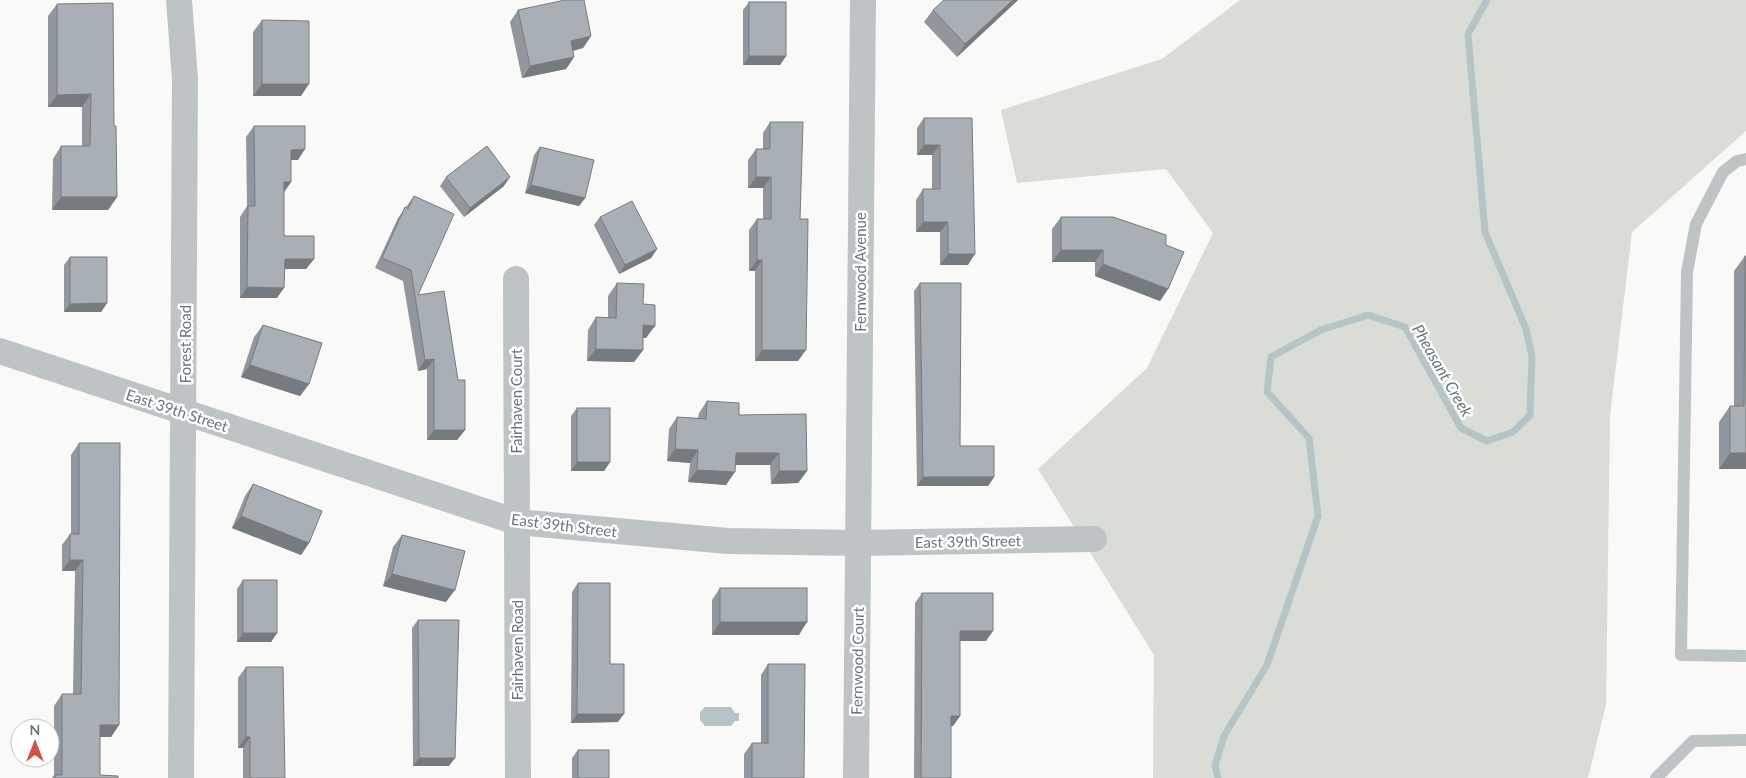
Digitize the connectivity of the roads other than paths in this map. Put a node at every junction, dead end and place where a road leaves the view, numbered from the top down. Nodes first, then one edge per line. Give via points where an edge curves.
1 (179, 0) edge
2 (863, 0) edge
3 (1746, 159) edge
4 (516, 279) dead end
5 (0, 351) edge
6 (184, 412) junction
7 (517, 522) junction
8 (1094, 539) dead end
9 (858, 543) junction
10 (1746, 656) edge
11 (1746, 740) edge
12 (181, 778) edge
13 (518, 778) edge
14 (856, 778) edge
15 (1656, 778) edge

1 - 6 street, Forest Road via 185,79
2 - 9 street, Fernwood Avenue
3 - 10 lane via 1737,161 1723,172 1696,224 1687,272 1681,655
4 - 7 street, Fairhaven Court
5 - 6 street, East 39th Street
6 - 7 street, East 39th Street
6 - 12 street, Forest Road
7 - 9 street, East 39th Street via 728,541
7 - 13 street, Fairhaven Road
8 - 9 street, East 39th Street
9 - 14 street, Fernwood Court
11 - 15 lane via 1693,741

